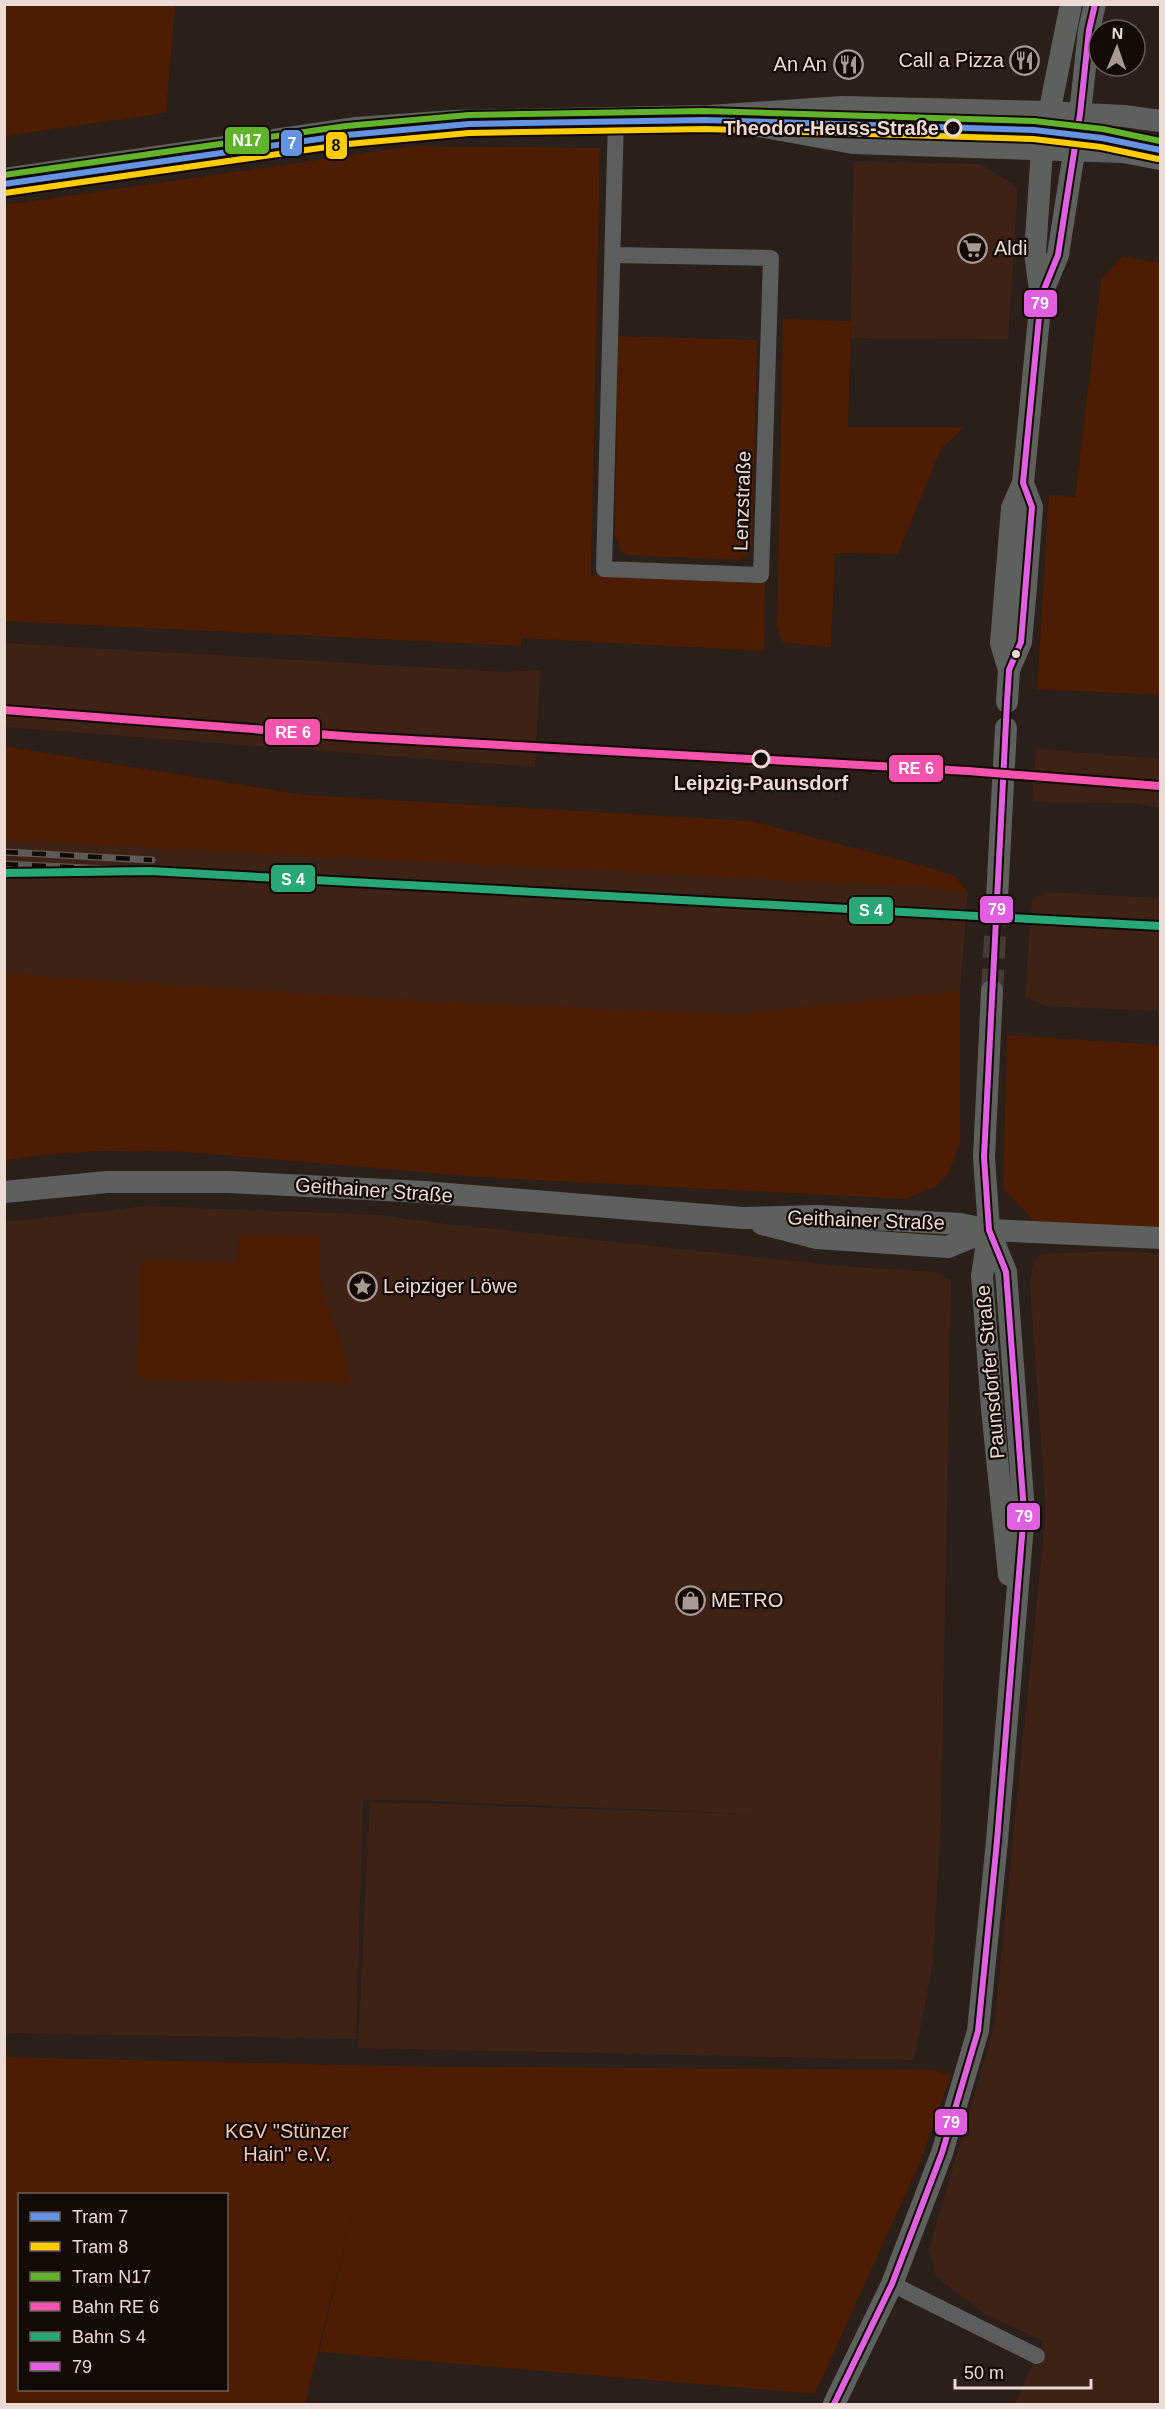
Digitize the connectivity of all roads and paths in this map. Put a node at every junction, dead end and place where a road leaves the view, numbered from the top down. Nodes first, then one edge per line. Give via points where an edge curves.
1 (1071, 4) edge
2 (1095, 4) edge
3 (1047, 112) junction
4 (1080, 114) junction
5 (709, 116) junction
6 (616, 117) junction
7 (1161, 121) edge
8 (1042, 149) junction
9 (1074, 150) junction
10 (1161, 159) edge
11 (4, 179) edge
12 (614, 255) junction
13 (1041, 297) junction
14 (1007, 702) dead end
15 (1006, 728) dead end
16 (997, 899) tunnel mouth
17 (992, 991) tunnel mouth
18 (4, 1192) edge
19 (989, 1230) junction
20 (1161, 1238) edge
21 (892, 2284) junction
22 (1037, 2356) dead end
23 (834, 2404) edge

1 - 3 main road
2 - 4 main road
3 - 4 main road
3 - 5 main road via 842,107
3 - 8 main road
4 - 7 main road
4 - 9 main road
5 - 6 main road
5 - 8 main road via 853,143
6 - 11 main road via 356,128
6 - 12 street, Lenzstraße
8 - 9 main road
8 - 13 main road via 1035,253
9 - 10 main road via 1124,152
9 - 13 main road via 1058,255
12 - 12 street, Lenzstraße via 604,569 761,575 771,258
13 - 14 main road via 1023,483 1032,507 1026,587 1021,642 1009,670
15 - 16 main road
17 - 19 main road via 984,1157
18 - 19 main road, Geithainer Straße via 107,1182 229,1182 424,1192 744,1218 817,1238 948,1247
19 - 20 main road, Geithainer Straße
19 - 21 main road, Paunsdorfer Straße via 982,1276 1015,1627 998,1841 978,2031 942,2153
21 - 22 street
21 - 23 main road, Paunsdorfer Straße

